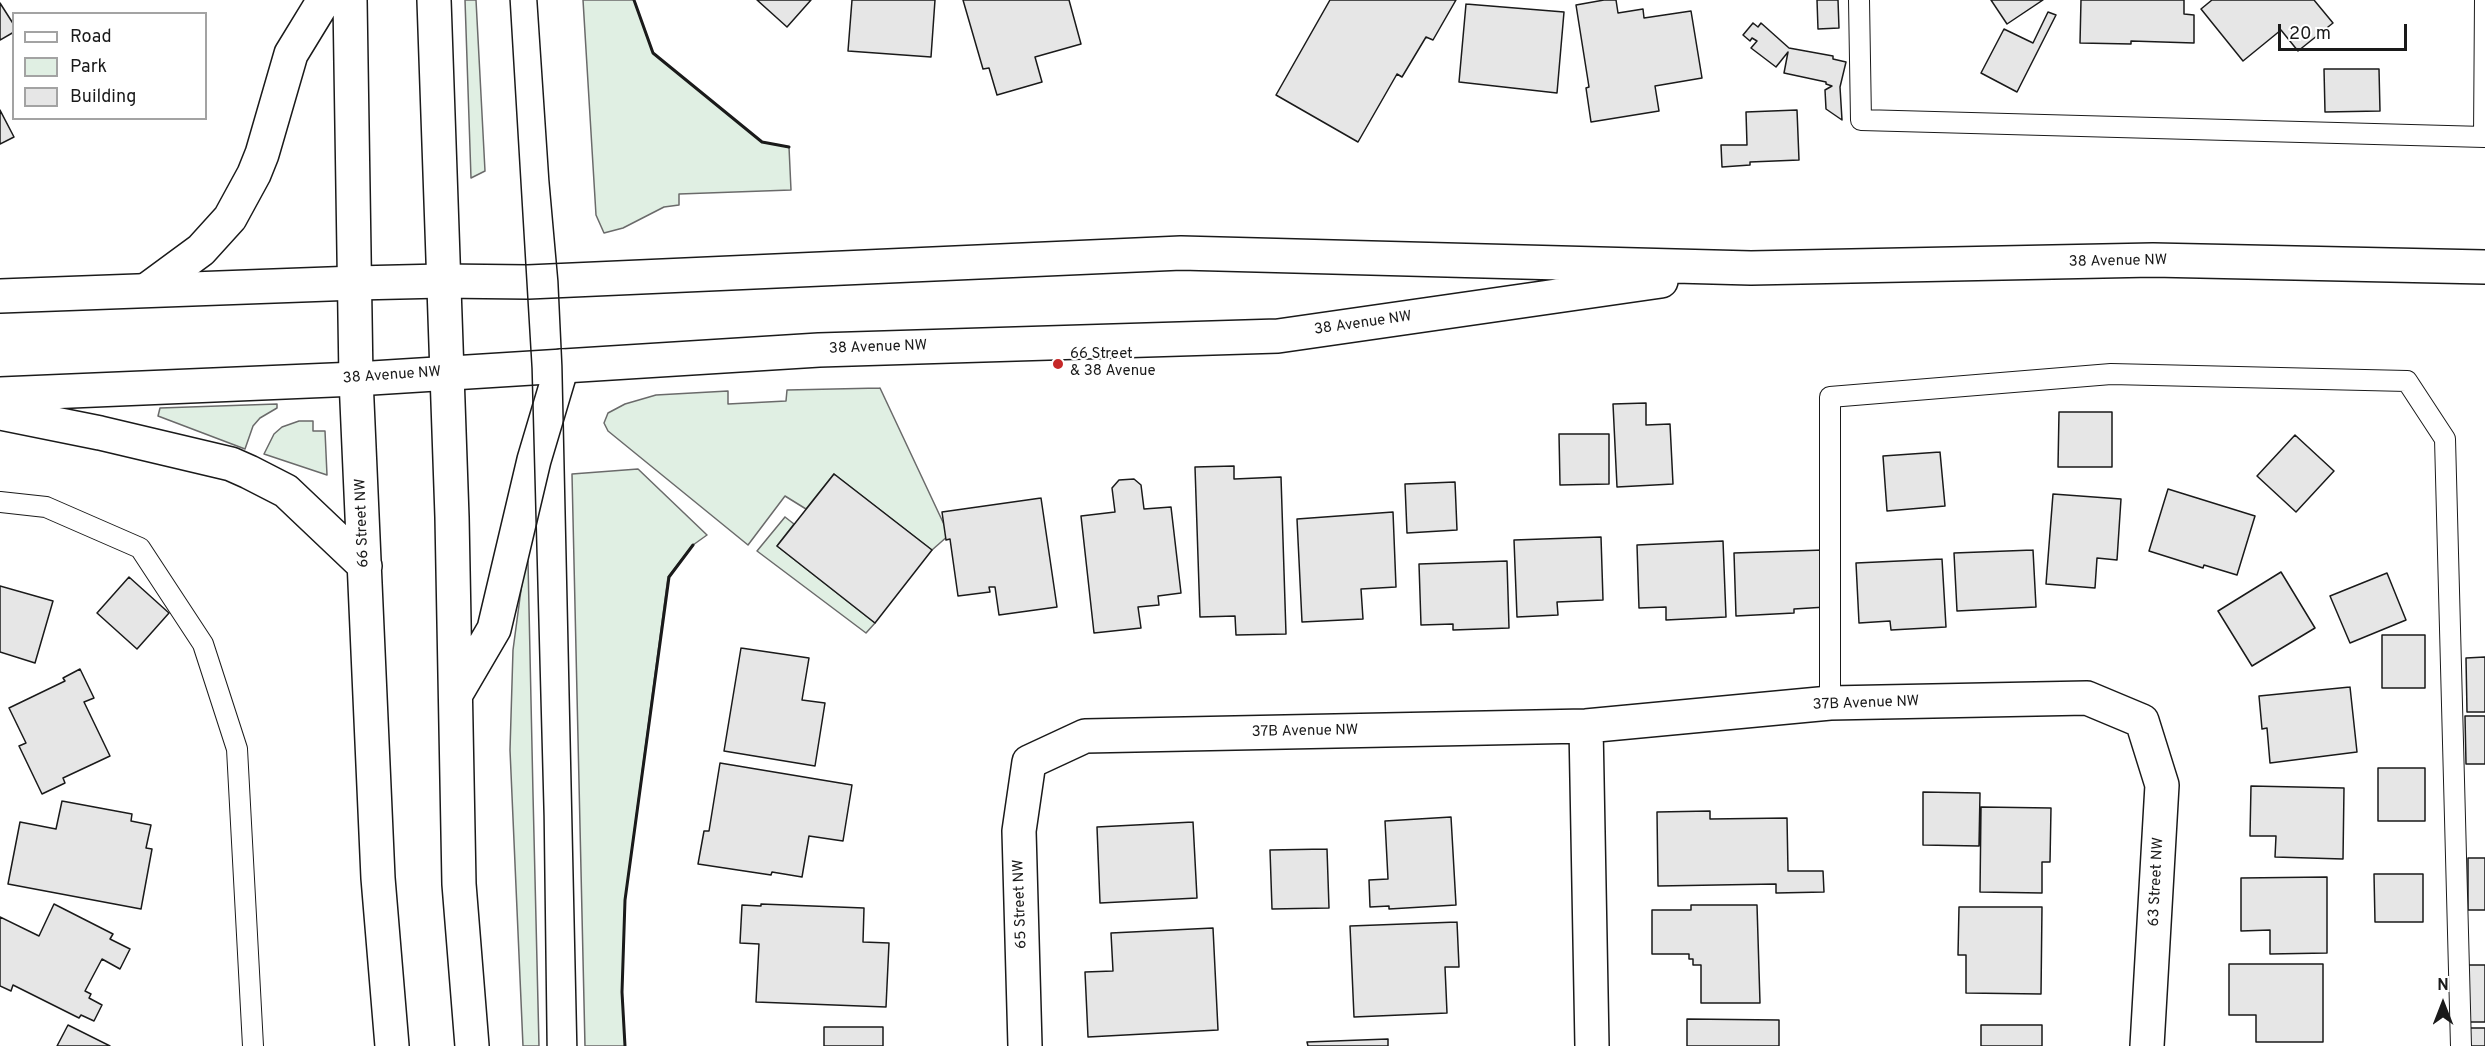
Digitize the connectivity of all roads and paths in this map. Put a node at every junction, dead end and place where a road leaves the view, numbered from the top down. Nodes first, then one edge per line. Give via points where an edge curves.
1 (324, 0) edge
2 (350, 0) edge
3 (434, 0) edge
4 (1859, 0) edge
5 (2485, 0) edge
6 (2485, 267) edge
7 (1751, 268) junction
8 (442, 280) junction
9 (356, 283) junction
10 (148, 289) junction
11 (0, 296) edge
12 (562, 366) junction
13 (446, 373) junction
14 (357, 379) junction
15 (0, 394) edge
16 (0, 413) edge
17 (0, 502) edge
18 (365, 566) junction
19 (456, 694) junction
20 (1830, 703) junction
21 (2142, 721) joint
22 (1586, 726) junction
23 (1029, 762) joint
24 (253, 1046) edge
25 (392, 1046) edge
26 (472, 1046) edge
27 (1025, 1046) edge
28 (1592, 1046) edge
29 (2147, 1046) edge
30 (2461, 1046) edge

1 - 10 street via 291,54 255,174 230,218 201,250
2 - 9 street, 66 Street NW
3 - 8 street
4 - 5 lane via 1861,120 2484,137
6 - 7 street, 38 Avenue NW via 2153,261
7 - 8 street, 38 Avenue NW via 1181,253 528,282
7 - 12 street, 38 Avenue NW via 1278,336 819,350
8 - 9 street, 38 Avenue NW
8 - 13 street
9 - 10 street, 38 Avenue NW
9 - 14 street, 66 Street NW
10 - 11 street, 38 Avenue NW
12 - 13 street, 38 Avenue NW
12 - 19 street via 534,460 494,629
13 - 14 street, 38 Avenue NW
13 - 19 street
14 - 15 street, 38 Avenue NW
14 - 18 street, 66 Street NW
16 - 18 street via 231,464 286,491
17 - 24 lane via 46,507 140,548 203,644 237,749
18 - 25 street, 66 Street NW via 378,878
19 - 26 street via 459,884
20 - 21 street, 37B Avenue NW via 2087,698
20 - 22 street, 37B Avenue NW
20 - 30 lane via 1830,397 2111,374 2408,381 2445,439
21 - 29 street, 63 Street NW via 2162,785
22 - 23 street, 37B Avenue NW via 1085,736
22 - 28 street
23 - 27 street, 65 Street NW via 1019,831

